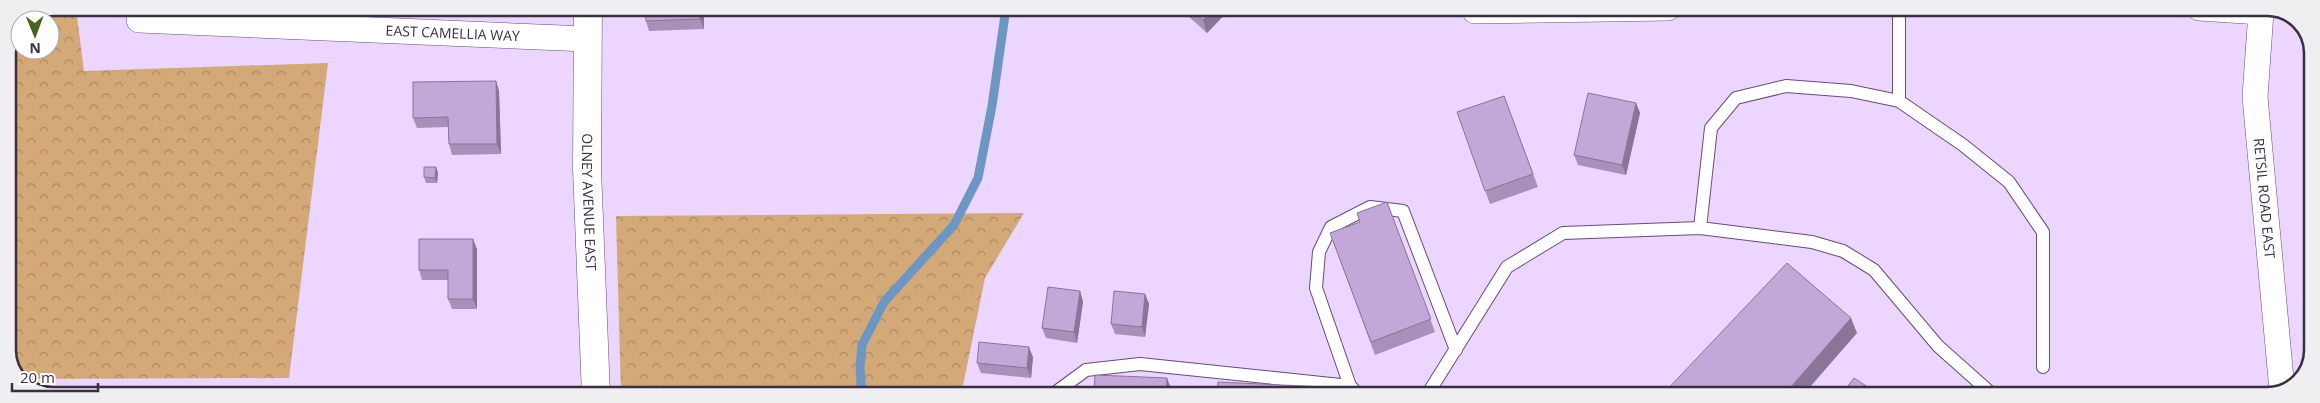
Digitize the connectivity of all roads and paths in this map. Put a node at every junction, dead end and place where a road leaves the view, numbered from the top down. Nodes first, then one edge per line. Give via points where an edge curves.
1 (588, 16) edge
2 (1899, 17) edge
3 (2261, 17) edge
4 (139, 20) dead end
5 (587, 38) junction
6 (1899, 101) junction
7 (1700, 228) junction
8 (1456, 350) junction
9 (2043, 367) dead end
10 (2281, 384) edge
11 (596, 386) edge
12 (1064, 386) edge
13 (1350, 386) joint
14 (1433, 387) edge
15 (1983, 387) edge

1 - 5 main road, OLNEY AVENUE EAST
2 - 6 lane
3 - 10 street, RETSIL ROAD EAST via 2255,97
4 - 5 street, EAST CAMELLIA WAY
5 - 11 main road, OLNEY AVENUE EAST via 587,168
6 - 7 lane via 1851,91 1786,86 1736,98 1711,128
6 - 9 lane via 1963,145 2009,182 2043,232
7 - 8 lane via 1563,233 1507,267
7 - 15 lane via 1812,242 1843,251 1874,270 1938,346
8 - 13 lane via 1403,211 1370,207 1331,227 1318,252 1316,288
8 - 14 lane
12 - 13 lane via 1086,370 1140,364

